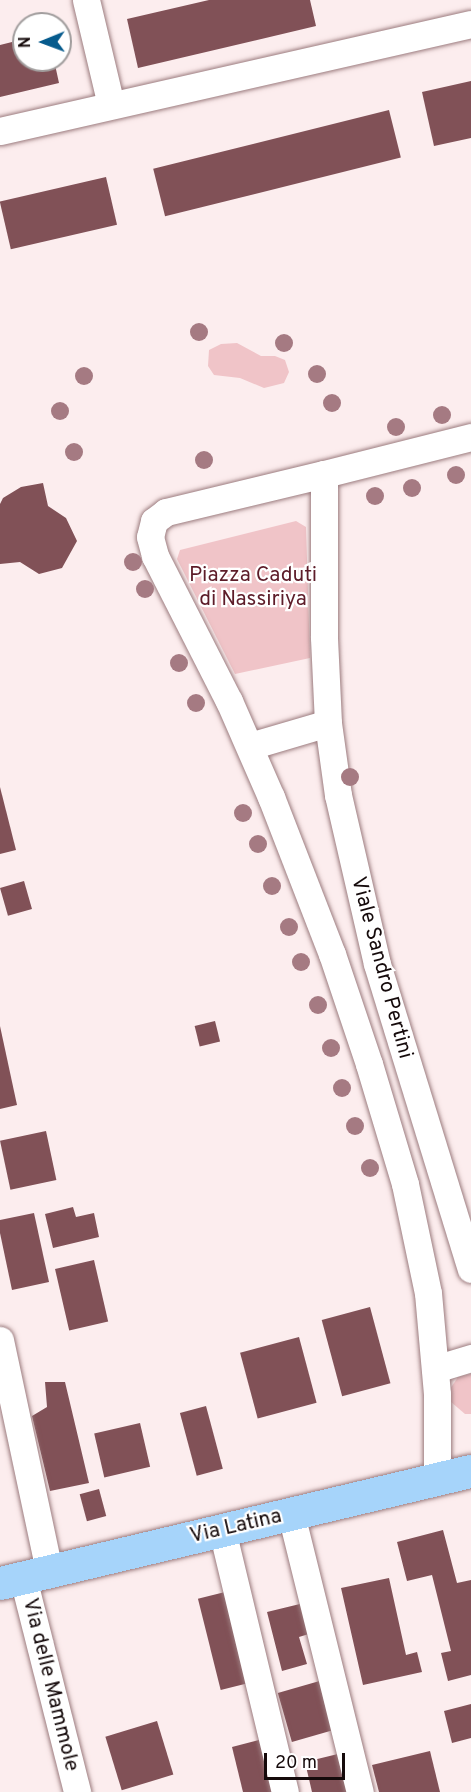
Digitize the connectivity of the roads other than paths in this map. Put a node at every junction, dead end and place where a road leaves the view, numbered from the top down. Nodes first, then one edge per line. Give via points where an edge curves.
1 (86, 0) edge
2 (471, 24) edge
3 (111, 105) junction
4 (0, 130) edge
5 (471, 437) edge
6 (324, 474) junction
7 (328, 723) junction
8 (250, 746) junction
9 (451, 1208) junction
10 (413, 1218) junction
11 (471, 1269) edge
12 (0, 1340) edge
13 (471, 1358) edge
14 (435, 1370) junction
15 (471, 1471) edge
16 (437, 1479) junction
17 (291, 1514) junction
18 (222, 1530) junction
19 (24, 1577) edge
20 (77, 1792) edge
21 (285, 1792) edge
22 (360, 1792) edge

1 - 3 street
2 - 3 street
3 - 4 street
5 - 6 street
6 - 7 street
6 - 8 street via 173,510 160,515 151,528 155,556
7 - 8 street
7 - 9 street, Viale Sandro Pertini via 338,795 377,964
8 - 10 street, Viale Sandro Pertini via 345,992
9 - 10 street
9 - 11 street, Viale Sandro Pertini
10 - 14 street, Viale Sandro Pertini via 428,1293
12 - 19 street, Via delle Mammole
13 - 14 street
14 - 16 street, Viale Sandro Pertini
15 - 16 main road, Via Latina
16 - 17 main road, Via Latina
17 - 18 main road, Via Latina
17 - 22 street
18 - 19 main road, Via Latina
18 - 21 street
19 - 20 street, Via delle Mammole

